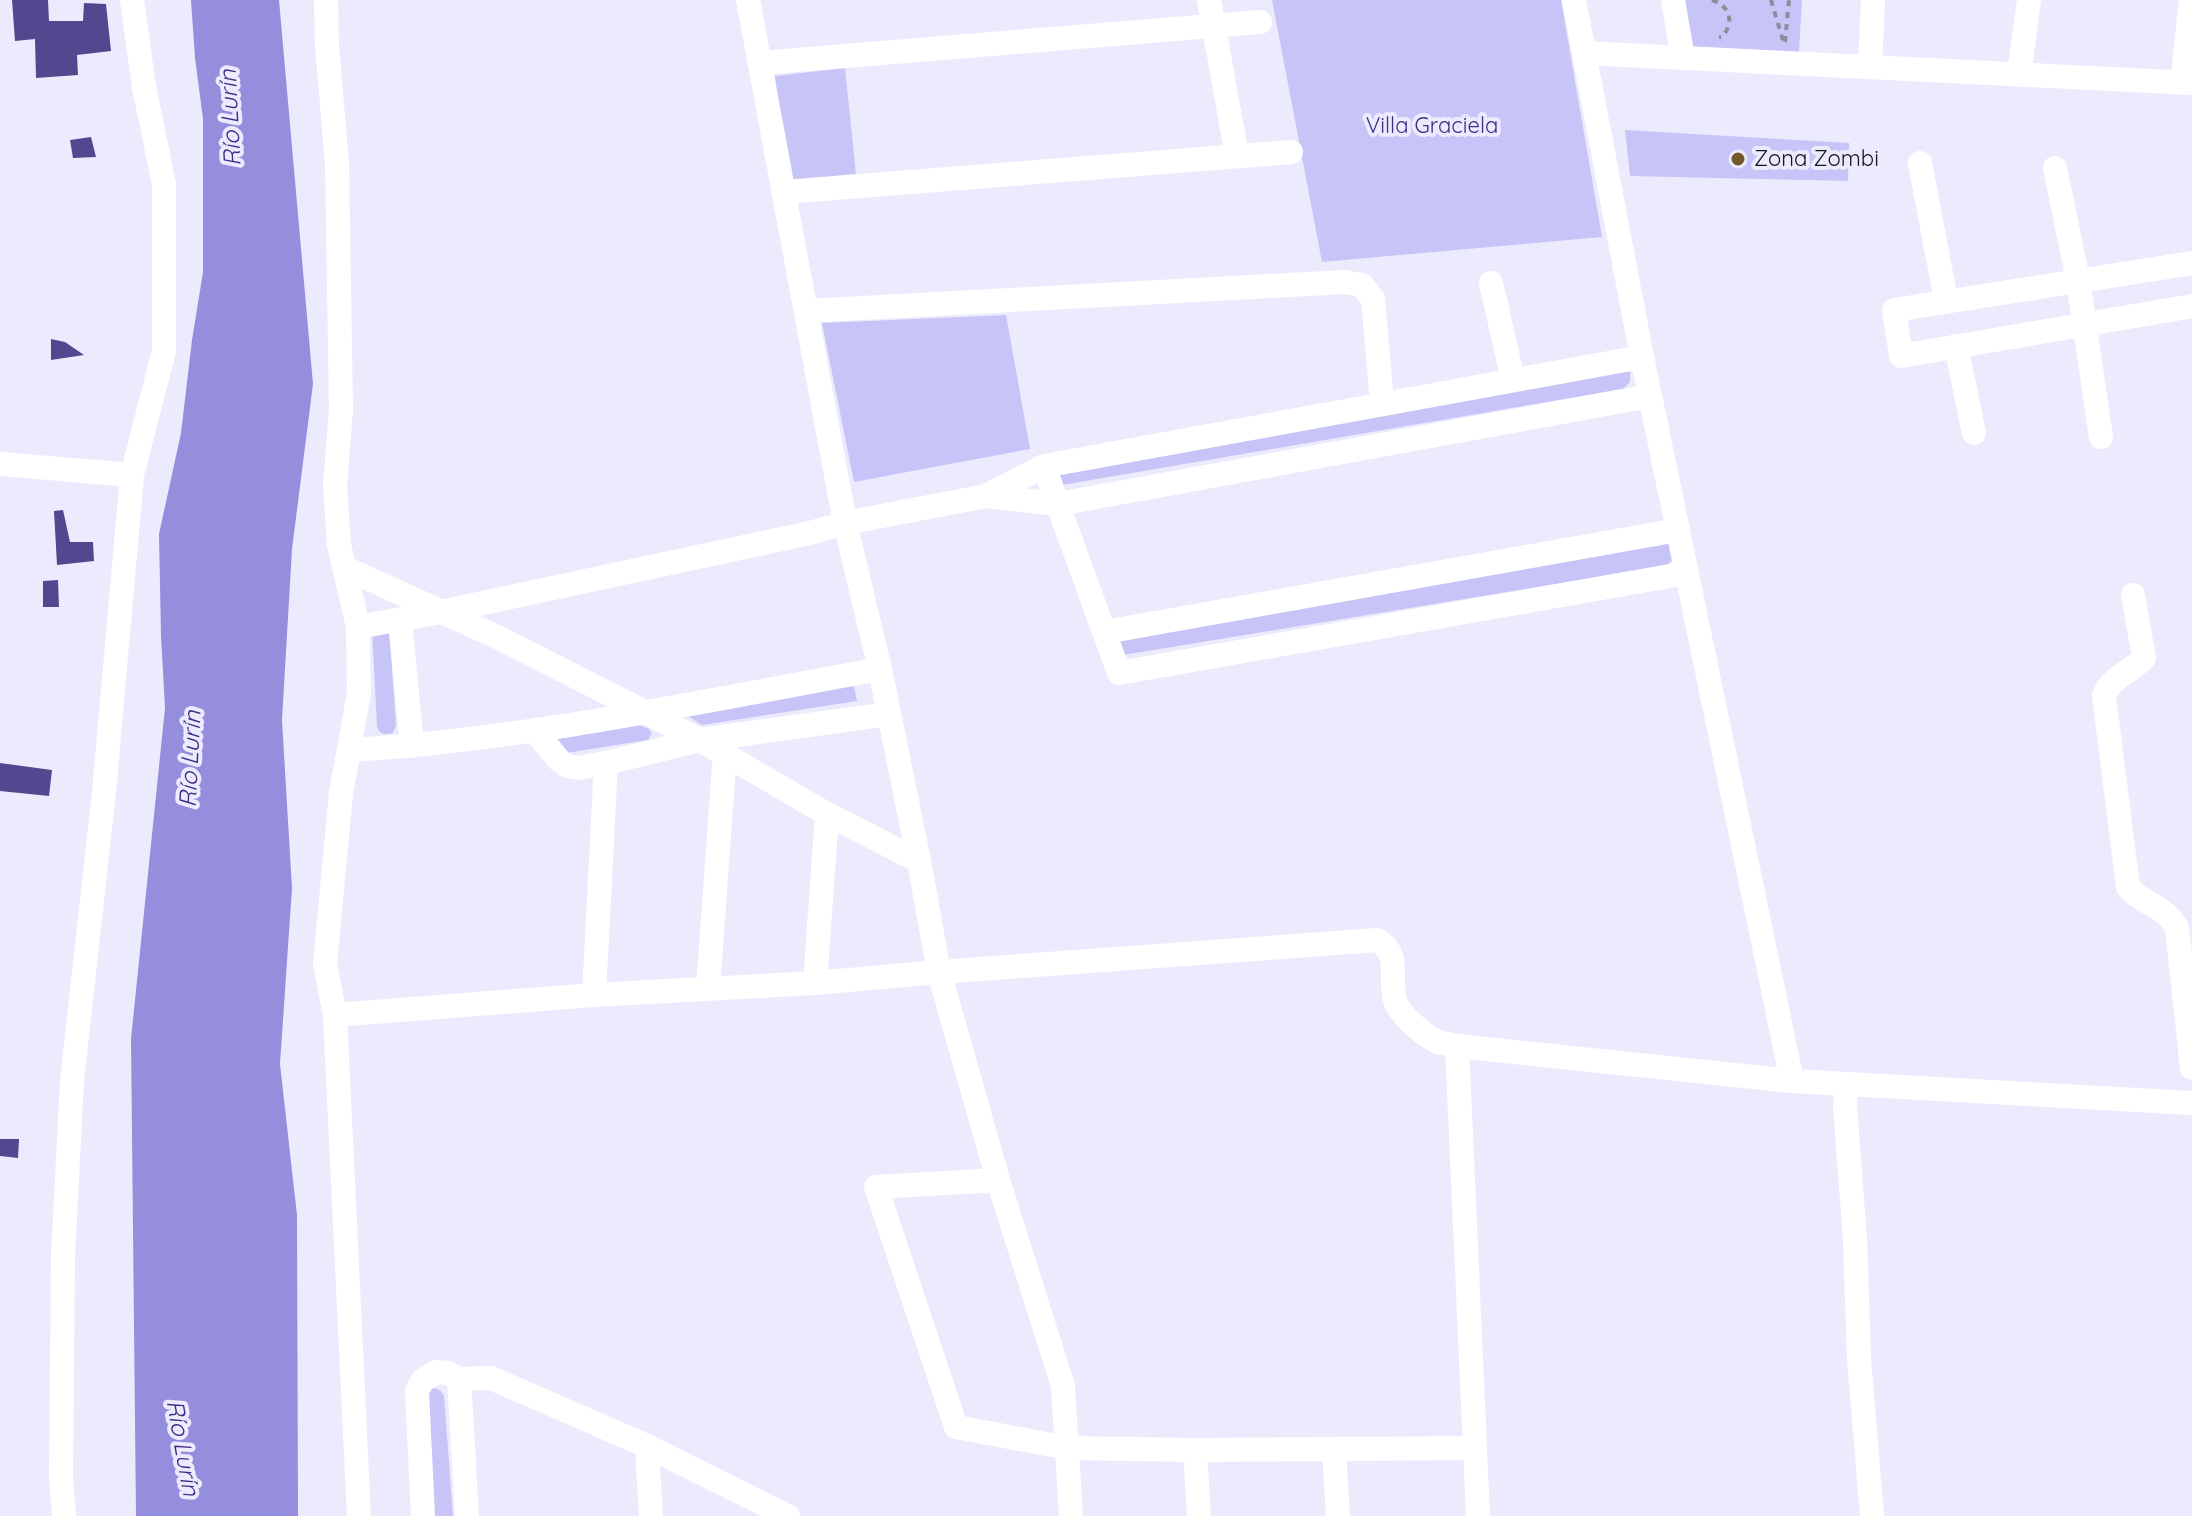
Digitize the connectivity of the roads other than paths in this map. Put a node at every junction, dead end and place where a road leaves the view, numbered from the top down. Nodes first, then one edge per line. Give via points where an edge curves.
1 (132, 0) edge
2 (326, 0) edge
3 (748, 0) edge
4 (1209, 0) edge
5 (1574, 0) edge
6 (1673, 0) edge
7 (1873, 0) edge
8 (2029, 0) edge
9 (2191, 0) edge
10 (1260, 22) dead end
11 (1213, 26) junction
12 (1584, 53) junction
13 (1683, 58) junction
14 (760, 63) junction
15 (1870, 67) junction
16 (2019, 75) junction
17 (2187, 83) edge
18 (1291, 152) dead end
19 (1237, 156) junction
20 (1920, 163) dead end
21 (2055, 168) dead end
22 (784, 192) junction
23 (2192, 263) edge
24 (2078, 280) junction
25 (1491, 283) dead end
26 (1946, 300) junction
27 (2192, 306) edge
28 (806, 311) junction
29 (2083, 324) junction
30 (1956, 346) junction
31 (1642, 357) junction
32 (1513, 380) junction
33 (1650, 396) junction
34 (1382, 403) junction
35 (1974, 433) dead end
36 (2101, 437) dead end
37 (0, 464) edge
38 (1044, 466) junction
39 (132, 475) junction
40 (986, 496) junction
41 (1058, 504) junction
42 (845, 523) junction
43 (1678, 530) junction
44 (345, 568) junction
45 (1687, 573) junction
46 (2133, 595) dead end
47 (441, 612) junction
48 (400, 620) junction
49 (358, 627) junction
50 (1105, 632) junction
51 (880, 669) junction
52 (643, 712) junction
53 (889, 714) junction
54 (534, 730) junction
55 (700, 740) junction
56 (412, 746) junction
57 (350, 750) junction
58 (725, 752) junction
59 (606, 763) junction
60 (827, 814) junction
61 (919, 861) junction
62 (939, 972) junction
63 (815, 983) junction
64 (708, 988) junction
65 (594, 995) junction
66 (335, 1015) junction
67 (1457, 1046) junction
68 (2192, 1068) edge
69 (1792, 1081) junction
70 (1847, 1084) junction
71 (2192, 1103) edge
72 (998, 1180) junction
73 (459, 1379) junction
74 (647, 1446) junction
75 (1068, 1448) junction
76 (1475, 1448) junction
77 (1334, 1449) junction
78 (1195, 1450) junction
79 (64, 1516) edge
80 (359, 1516) edge
81 (423, 1516) edge
82 (467, 1516) edge
83 (651, 1516) edge
84 (788, 1516) edge
85 (1071, 1516) edge
86 (1199, 1516) edge
87 (1338, 1516) edge
88 (1478, 1516) edge
89 (1872, 1516) edge

1 - 39 street via 164,184 164,351
2 - 44 street via 337,164 341,410 335,485
3 - 14 street
4 - 11 street
5 - 12 street
6 - 13 street
7 - 15 street
8 - 16 street
9 - 17 street
10 - 11 street
11 - 14 street
11 - 19 street
12 - 13 street
12 - 31 street
13 - 15 street
14 - 22 street
15 - 16 street
16 - 17 street
18 - 19 street
19 - 22 street
20 - 26 street
21 - 24 street
22 - 28 street
23 - 24 street
24 - 26 street
24 - 29 street
25 - 32 street
26 - 30 street via 1894,310 1901,356
27 - 29 street
28 - 34 street via 1345,282 1362,285 1373,299
28 - 42 street
29 - 30 street
29 - 36 street
30 - 35 street
31 - 32 street
31 - 33 street
32 - 34 street
33 - 41 street
33 - 43 street
34 - 38 street
37 - 39 street
38 - 40 street
38 - 41 street
39 - 79 street via 72,1081 63,1256
40 - 41 street
40 - 42 street
41 - 50 street
42 - 47 street
42 - 51 street
43 - 45 street
43 - 50 street
44 - 47 street
44 - 49 street
45 - 50 street via 1119,673
45 - 69 street
46 - 68 street via 2144,658 2107,686 2104,696 2128,887 2170,916 2177,928
47 - 48 street
47 - 52 street
48 - 49 street
48 - 56 street
49 - 57 street via 359,693
51 - 52 street
51 - 53 street
52 - 54 street
52 - 55 street
53 - 55 street
53 - 61 street
54 - 56 street
54 - 59 street via 567,766
55 - 58 street
55 - 59 street
56 - 57 street
57 - 66 street via 325,964
58 - 60 street
58 - 64 street
59 - 65 street
60 - 61 street
60 - 63 street
61 - 62 street
62 - 63 street
62 - 67 street via 1377,940 1392,954 1396,1003 1406,1018 1437,1042
62 - 72 street
63 - 64 street
64 - 65 street
65 - 66 street
66 - 80 street
67 - 69 street
67 - 76 street
69 - 70 street
70 - 71 street
70 - 89 street
72 - 75 street via 1063,1386
72 - 75 street via 876,1187 956,1427
73 - 74 street via 491,1378
73 - 81 street via 436,1372 417,1391
73 - 82 street
74 - 83 street
74 - 84 street
75 - 78 street
75 - 85 street
76 - 77 street
76 - 88 street
77 - 78 street
77 - 87 street
78 - 86 street

